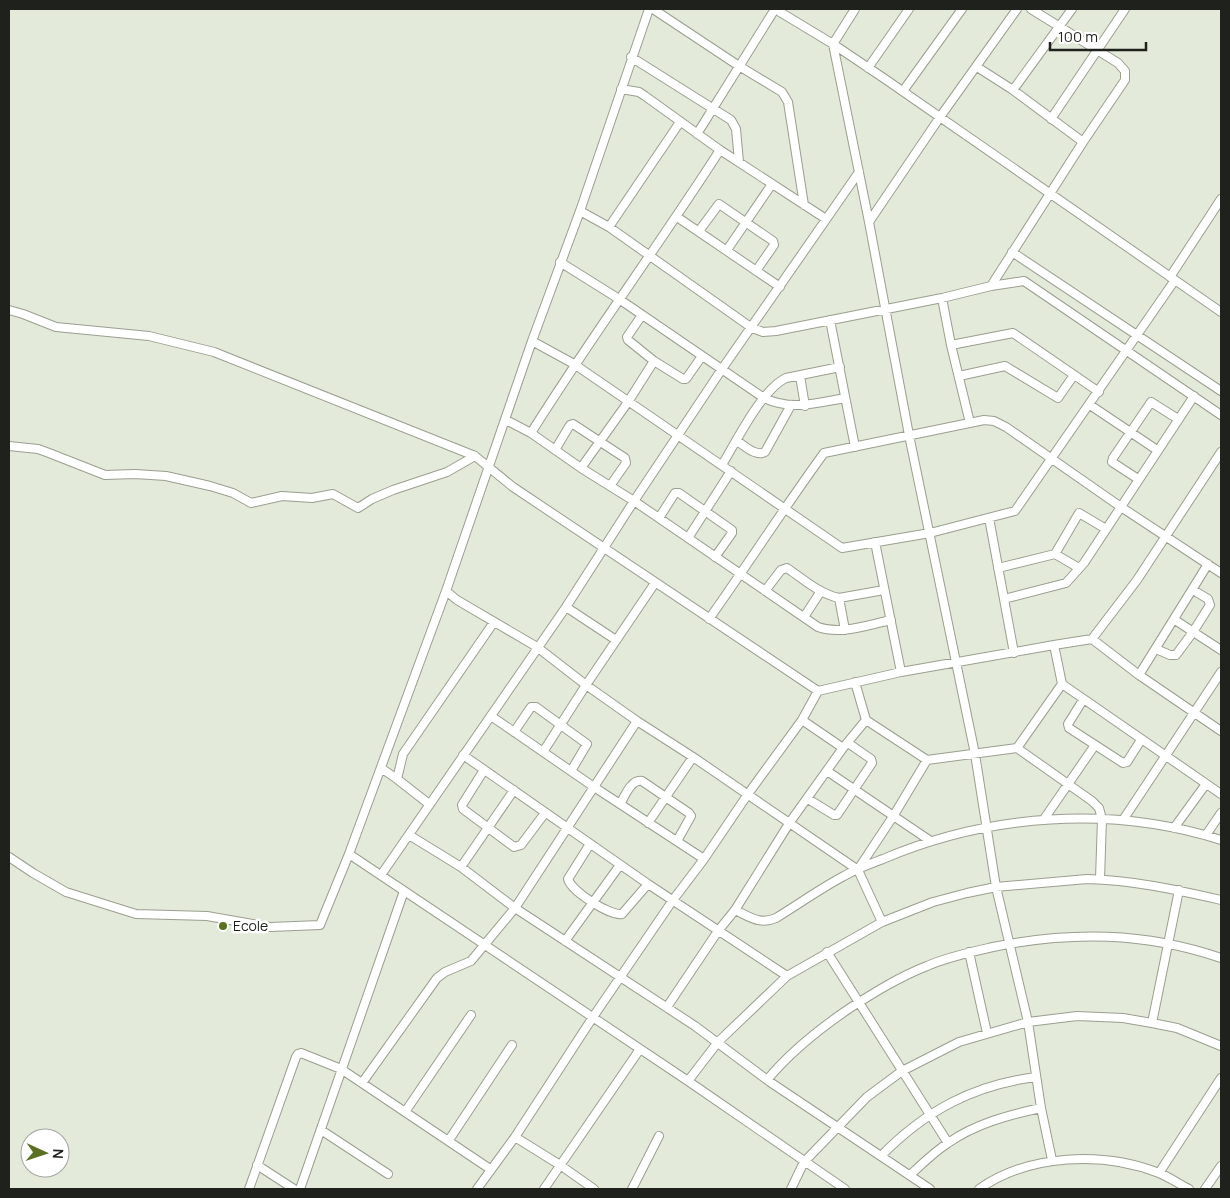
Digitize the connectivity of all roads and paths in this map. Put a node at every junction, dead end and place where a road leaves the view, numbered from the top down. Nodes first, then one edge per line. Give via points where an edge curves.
1 (651, 9) edge
2 (855, 9) edge
3 (909, 9) edge
4 (962, 9) edge
5 (1017, 9) edge
6 (1032, 9) edge
7 (1072, 9) edge
8 (1125, 9) edge
9 (1061, 26) junction
10 (833, 44) junction
11 (1096, 49) junction
12 (631, 57) junction
13 (739, 66) junction
14 (977, 67) junction
15 (868, 68) junction
16 (621, 89) junction
17 (1013, 90) junction
18 (903, 91) junction
19 (714, 109) junction
20 (940, 118) junction
21 (1051, 119) junction
22 (680, 122) junction
23 (697, 134) junction
24 (1083, 142) junction
25 (720, 150) junction
26 (739, 162) junction
27 (859, 172) junction
28 (772, 184) junction
29 (1050, 193) junction
30 (1221, 199) edge
31 (804, 206) junction
32 (580, 211) junction
33 (677, 217) junction
34 (826, 219) junction
35 (746, 222) junction
36 (869, 222) junction
37 (609, 228) junction
38 (699, 231) junction
39 (727, 250) junction
40 (1012, 252) junction
41 (649, 256) junction
42 (560, 262) junction
43 (756, 270) junction
44 (1172, 279) junction
45 (991, 286) junction
46 (780, 287) junction
47 (942, 298) junction
48 (619, 299) junction
49 (884, 309) junction
50 (9, 310) edge
51 (1221, 312) edge
52 (642, 315) junction
53 (830, 320) junction
54 (752, 328) junction
55 (1138, 335) junction
56 (532, 341) junction
57 (952, 345) junction
58 (1126, 352) junction
59 (702, 356) junction
60 (654, 361) junction
61 (574, 364) junction
62 (840, 367) junction
63 (722, 369) junction
64 (1074, 375) junction
65 (800, 376) junction
66 (959, 376) junction
67 (1221, 391) edge
68 (1099, 392) junction
69 (1194, 396) junction
70 (764, 398) junction
71 (846, 398) junction
72 (628, 402) junction
73 (791, 405) junction
74 (1090, 405) junction
75 (805, 406) junction
76 (1221, 415) edge
77 (1178, 418) junction
78 (506, 420) junction
79 (970, 423) junction
80 (1130, 432) junction
81 (531, 433) junction
82 (909, 434) junction
83 (678, 436) junction
84 (600, 441) junction
85 (736, 441) junction
86 (9, 446) edge
87 (856, 446) junction
88 (555, 450) junction
89 (1157, 450) junction
90 (1221, 452) edge
91 (475, 456) junction
92 (1052, 458) junction
93 (722, 465) junction
94 (489, 468) junction
95 (581, 468) junction
96 (731, 471) junction
97 (1138, 479) junction
98 (610, 486) junction
99 (634, 501) junction
100 (1121, 507) junction
101 (784, 508) junction
102 (704, 511) junction
103 (659, 518) junction
104 (989, 518) junction
105 (1106, 529) junction
106 (930, 533) junction
107 (1166, 535) junction
108 (688, 538) junction
109 (875, 542) junction
110 (604, 548) junction
111 (1055, 554) junction
112 (715, 557) junction
113 (1208, 564) junction
114 (998, 568) junction
115 (1079, 568) junction
116 (1221, 573) edge
117 (741, 574) junction
118 (655, 583) junction
119 (884, 590) junction
120 (1193, 590) junction
121 (446, 591) junction
122 (765, 591) junction
123 (821, 591) junction
124 (839, 598) junction
125 (1004, 598) junction
126 (566, 607) junction
127 (804, 617) junction
128 (709, 619) junction
129 (891, 620) junction
130 (1175, 620) junction
131 (494, 622) junction
132 (845, 630) junction
133 (1193, 632) junction
134 (1092, 639) junction
135 (616, 640) junction
136 (1054, 645) junction
137 (537, 647) junction
138 (1156, 649) junction
139 (1221, 650) edge
140 (1014, 653) junction
141 (957, 662) junction
142 (902, 672) junction
143 (1221, 672) edge
144 (1140, 675) junction
145 (855, 682) junction
146 (1062, 684) junction
147 (586, 685) junction
148 (818, 691) junction
149 (1083, 700) junction
150 (1193, 712) junction
151 (491, 716) junction
152 (802, 720) junction
153 (866, 720) junction
154 (637, 721) junction
155 (560, 725) junction
156 (1221, 731) edge
157 (514, 732) junction
158 (1142, 740) junction
159 (845, 745) junction
160 (1095, 745) junction
161 (1017, 748) junction
162 (543, 752) junction
163 (975, 754) junction
164 (462, 755) junction
165 (1165, 756) junction
166 (693, 757) junction
167 (927, 760) junction
168 (381, 768) junction
169 (484, 770) junction
170 (827, 770) junction
171 (571, 771) junction
172 (397, 779) junction
173 (1206, 784) junction
174 (1069, 786) junction
175 (594, 787) junction
176 (854, 789) junction
177 (514, 790) junction
178 (748, 794) junction
179 (1221, 794) edge
180 (666, 797) junction
181 (808, 799) junction
182 (429, 804) junction
183 (620, 804) junction
184 (545, 813) junction
185 (1221, 813) edge
186 (894, 815) junction
187 (1044, 819) junction
188 (1102, 819) junction
189 (1123, 820) junction
190 (790, 822) junction
191 (648, 823) junction
192 (566, 827) junction
193 (488, 828) junction
194 (986, 828) junction
195 (1174, 828) junction
196 (409, 834) junction
197 (1206, 835) junction
198 (929, 840) junction
199 (1221, 840) edge
200 (677, 841) junction
201 (590, 844) junction
202 (349, 854) junction
203 (9, 857) edge
204 (704, 859) junction
205 (620, 865) junction
206 (461, 867) junction
207 (858, 870) junction
208 (381, 875) junction
209 (1100, 879) junction
210 (648, 884) junction
211 (996, 887) junction
212 (404, 890) junction
213 (1179, 890) junction
214 (673, 900) junction
215 (1221, 900) edge
216 (594, 903) junction
217 (516, 908) junction
218 (736, 910) junction
219 (882, 922) junction
220 (718, 931) junction
221 (565, 941) junction
222 (484, 944) junction
223 (1010, 944) junction
224 (1168, 944) junction
225 (827, 952) junction
226 (969, 952) junction
227 (1221, 958) edge
228 (787, 976) junction
229 (621, 978) junction
230 (859, 1003) junction
231 (667, 1007) junction
232 (471, 1014) dead end
233 (593, 1017) junction
234 (1028, 1022) junction
235 (1152, 1023) junction
236 (987, 1033) junction
237 (718, 1042) junction
238 (512, 1045) dead end
239 (1221, 1046) edge
240 (640, 1049) junction
241 (341, 1069) junction
242 (902, 1071) junction
243 (1036, 1077) junction
244 (1221, 1078) edge
245 (767, 1080) junction
246 (688, 1081) junction
247 (362, 1083) junction
248 (1041, 1108) junction
249 (405, 1112) junction
250 (932, 1115) junction
251 (836, 1127) junction
252 (321, 1130) junction
253 (659, 1136) dead end
254 (515, 1137) junction
255 (449, 1140) junction
256 (948, 1143) junction
257 (881, 1156) junction
258 (1052, 1160) junction
259 (804, 1162) junction
260 (257, 1165) junction
261 (560, 1165) junction
262 (1221, 1166) edge
263 (490, 1169) junction
264 (1159, 1173) junction
265 (388, 1174) dead end
266 (910, 1175) junction
267 (249, 1189) edge
268 (294, 1189) edge
269 (300, 1189) edge
270 (477, 1189) edge
271 (544, 1189) edge
272 (594, 1189) edge
273 (632, 1189) edge
274 (791, 1189) edge
275 (845, 1189) edge
276 (930, 1189) edge
277 (979, 1189) edge
278 (1189, 1189) edge
279 (1205, 1189) edge

1 - 12 street
1 - 13 street
2 - 10 street
3 - 15 street
4 - 18 street
5 - 14 street
6 - 9 street
7 - 9 street
8 - 11 street
9 - 11 street
9 - 17 street
10 - 13 street via 775,9
10 - 15 street
10 - 27 street
11 - 21 street
11 - 24 street via 1118,63 1126,76
12 - 16 street
12 - 19 street
13 - 19 street
13 - 31 street via 786,96
14 - 17 street
14 - 20 street
15 - 18 street
16 - 22 street via 638,92
16 - 32 street
17 - 21 street
18 - 20 street
19 - 23 street
19 - 26 street via 735,125
20 - 29 street
20 - 36 street
21 - 24 street
22 - 23 street
22 - 37 street
23 - 25 street
24 - 29 street
25 - 26 street
25 - 33 street
26 - 28 street
27 - 34 street
27 - 36 street
28 - 31 street
28 - 35 street
29 - 40 street
29 - 44 street
30 - 44 street
31 - 34 street
32 - 37 street
32 - 42 street
33 - 38 street
33 - 41 street
34 - 46 street
35 - 38 street via 719,204
35 - 39 street
35 - 43 street via 774,243
36 - 49 street
37 - 41 street
38 - 39 street
39 - 43 street
40 - 45 street
40 - 55 street
41 - 48 street
41 - 54 street
42 - 48 street
42 - 56 street
43 - 46 street
44 - 51 street
44 - 55 street
45 - 47 street
45 - 58 street via 1024,281
46 - 54 street
47 - 49 street
47 - 57 street
48 - 52 street
48 - 61 street
49 - 53 street
49 - 82 street
50 - 91 street via 56,326 149,336 214,352
52 - 59 street
52 - 60 street via 627,337
53 - 54 street via 770,332
53 - 62 street
54 - 63 street
55 - 58 street
55 - 67 street
56 - 61 street
56 - 78 street
57 - 64 street via 1013,334
57 - 66 street
58 - 68 street
58 - 69 street
59 - 60 street via 686,379
59 - 63 street
60 - 72 street
61 - 72 street
61 - 81 street
62 - 65 street
62 - 71 street
63 - 70 street
63 - 83 street
64 - 66 street via 1058,398 1005,366
64 - 68 street
65 - 70 street via 778,382
65 - 75 street
66 - 79 street
68 - 74 street
69 - 76 street
69 - 77 street
70 - 73 street via 777,404
70 - 85 street
71 - 75 street
71 - 87 street
72 - 83 street
72 - 84 street
73 - 75 street
73 - 85 street via 762,454
74 - 80 street
74 - 92 street
77 - 80 street via 1150,402
77 - 89 street
78 - 81 street
78 - 94 street
79 - 82 street
79 - 92 street via 984,420 1000,424
80 - 89 street
80 - 97 street via 1112,461
81 - 88 street
82 - 87 street
82 - 106 street
83 - 93 street
83 - 99 street
84 - 88 street via 576,425 570,425
84 - 95 street
84 - 98 street via 626,460
85 - 93 street
86 - 91 street via 48,452 105,475 166,476 210,486 234,493 252,503 282,496 312,498 333,494 358,508 386,493 447,472
87 - 101 street via 824,453
88 - 95 street
89 - 97 street
90 - 107 street
91 - 94 street
92 - 100 street
92 - 104 street via 1015,512
93 - 96 street
94 - 110 street
94 - 121 street
95 - 98 street
96 - 101 street
96 - 102 street
97 - 100 street
98 - 99 street
99 - 103 street
99 - 110 street
100 - 105 street
100 - 107 street
101 - 109 street via 842,548
101 - 117 street
102 - 103 street via 675,493
102 - 108 street
102 - 112 street via 732,531
103 - 108 street
104 - 106 street
104 - 114 street
105 - 111 street via 1079,514
105 - 115 street
106 - 109 street
106 - 141 street
107 - 113 street
107 - 134 street
108 - 112 street
109 - 119 street
110 - 118 street
110 - 126 street
111 - 114 street
111 - 115 street
112 - 117 street
113 - 116 street
113 - 120 street
114 - 125 street
115 - 125 street via 1060,586
117 - 122 street
117 - 128 street
118 - 128 street
118 - 135 street
119 - 124 street
119 - 129 street
120 - 130 street
120 - 133 street via 1208,598 1210,603
121 - 131 street
121 - 168 street
122 - 123 street via 781,570 787,568
122 - 127 street
123 - 124 street
123 - 127 street
124 - 132 street
125 - 140 street
126 - 135 street
126 - 137 street
127 - 132 street via 826,629
128 - 148 street
129 - 132 street
129 - 142 street
130 - 133 street
130 - 138 street
131 - 137 street
131 - 172 street via 404,754
133 - 138 street via 1176,655
133 - 139 street
134 - 136 street
134 - 144 street
135 - 147 street
136 - 140 street
136 - 146 street
137 - 147 street
137 - 151 street
138 - 144 street
140 - 141 street
141 - 142 street
141 - 163 street
142 - 145 street
143 - 150 street
144 - 150 street
145 - 148 street
145 - 153 street
146 - 149 street
146 - 161 street
147 - 154 street
147 - 155 street
148 - 152 street
149 - 158 street
149 - 160 street via 1068,726
150 - 156 street
150 - 165 street
151 - 157 street
151 - 164 street
152 - 159 street
152 - 178 street
153 - 159 street
153 - 167 street
154 - 166 street
154 - 175 street
155 - 157 street via 533,706
155 - 162 street
155 - 171 street via 587,744
157 - 162 street
158 - 160 street via 1124,764
158 - 165 street
159 - 170 street
159 - 176 street via 872,761
160 - 174 street
161 - 163 street
161 - 174 street
162 - 171 street
163 - 167 street
163 - 194 street
164 - 169 street
164 - 182 street
165 - 173 street
165 - 189 street
166 - 178 street
166 - 180 street
167 - 186 street
168 - 172 street
168 - 202 street
169 - 177 street
169 - 193 street via 462,805 465,812
170 - 176 street
170 - 181 street
171 - 175 street
172 - 182 street
173 - 179 street
173 - 195 street
174 - 187 street
174 - 188 street via 1098,806
175 - 183 street
175 - 192 street
176 - 181 street via 835,816
176 - 186 street
177 - 184 street
177 - 193 street
178 - 190 street
178 - 204 street
180 - 183 street via 638,780
180 - 191 street
180 - 200 street via 691,816
181 - 190 street
182 - 196 street
183 - 191 street
184 - 192 street
184 - 193 street via 518,847
185 - 197 street
186 - 198 street
186 - 207 street
187 - 188 street
187 - 194 street
188 - 189 street
188 - 209 street
189 - 195 street
190 - 207 street
190 - 218 street
191 - 200 street
192 - 201 street
192 - 217 street
193 - 206 street
194 - 198 street
194 - 211 street
195 - 197 street
196 - 206 street
196 - 208 street
197 - 199 street
198 - 207 street
200 - 204 street
201 - 205 street
201 - 216 street via 568,879
202 - 203 street via 320,924 270,927 207,916 136,914 66,892
202 - 208 street
204 - 214 street
205 - 210 street
205 - 216 street
206 - 217 street
207 - 218 street via 768,922
207 - 219 street
208 - 212 street
209 - 211 street
209 - 213 street
210 - 214 street
210 - 216 street via 622,914 617,915
211 - 219 street via 933,902
211 - 223 street
212 - 222 street
212 - 241 street
213 - 215 street
213 - 224 street
214 - 220 street
214 - 229 street
216 - 221 street
217 - 221 street
217 - 222 street
218 - 220 street
219 - 225 street
220 - 228 street
220 - 231 street
221 - 229 street
222 - 233 street
222 - 247 street via 471,960 437,978
223 - 224 street via 1084,936 1143,939
223 - 226 street
223 - 234 street
224 - 227 street
224 - 235 street
225 - 228 street
225 - 230 street
226 - 230 street via 928,965 886,985
226 - 236 street
228 - 237 street
229 - 231 street
229 - 233 street
230 - 242 street
230 - 245 street via 805,1041 782,1061
231 - 237 street
232 - 249 street
233 - 240 street
233 - 254 street
234 - 235 street via 1077,1016
234 - 236 street
234 - 243 street
235 - 239 street via 1177,1028
236 - 242 street via 959,1042
237 - 245 street
237 - 246 street
238 - 255 street
240 - 246 street
240 - 261 street
241 - 247 street
241 - 252 street
241 - 260 street via 312,1056 298,1054
242 - 250 street
242 - 251 street via 867,1097
243 - 248 street
243 - 250 street via 1008,1080 978,1090
244 - 264 street
245 - 251 street
246 - 259 street
247 - 249 street
248 - 256 street via 996,1119
248 - 258 street
249 - 255 street
250 - 256 street
250 - 257 street via 909,1130
251 - 257 street
251 - 259 street
252 - 265 street
252 - 269 street
253 - 273 street
254 - 261 street
254 - 263 street
255 - 263 street
256 - 266 street
257 - 266 street
258 - 264 street via 1110,1160
258 - 277 street via 1021,1169
259 - 274 street
259 - 275 street
260 - 267 street
260 - 268 street
261 - 271 street
261 - 272 street
262 - 279 street
263 - 270 street
264 - 278 street
266 - 276 street

